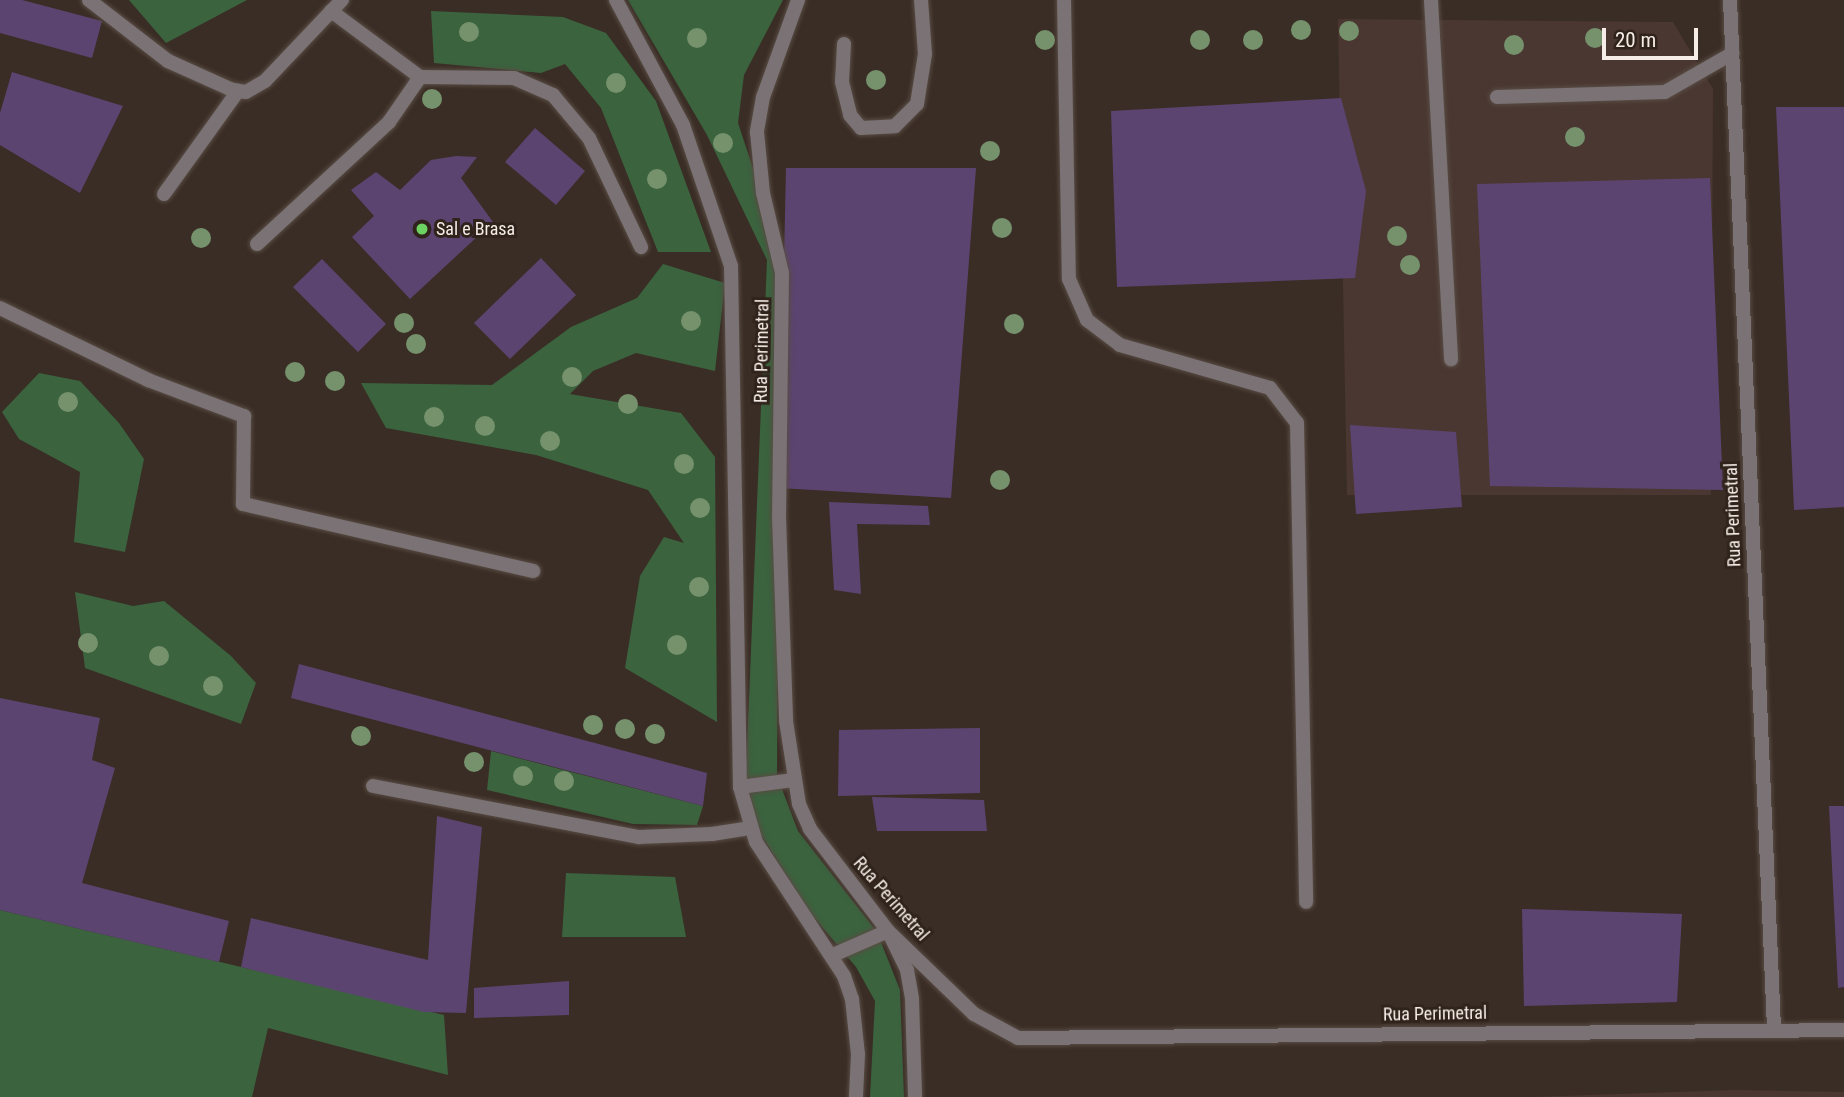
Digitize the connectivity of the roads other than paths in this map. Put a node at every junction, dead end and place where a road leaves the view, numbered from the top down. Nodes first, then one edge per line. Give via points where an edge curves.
1 (89, 0) edge
2 (616, 0) edge
3 (798, 0) edge
4 (921, 0) edge
5 (1064, 0) edge
6 (1431, 0) edge
7 (1730, 0) edge
8 (337, 5) edge
9 (844, 44) dead end
10 (1733, 53) junction
11 (420, 77) junction
12 (238, 91) junction
13 (1497, 97) dead end
14 (164, 194) dead end
15 (257, 244) dead end
16 (641, 247) dead end
17 (0, 308) edge
18 (1451, 359) dead end
19 (533, 571) dead end
20 (794, 780) junction
21 (373, 786) dead end
22 (740, 787) junction
23 (750, 828) junction
24 (1306, 902) dead end
25 (888, 931) junction
26 (833, 955) junction
27 (1774, 1029) junction
28 (1844, 1030) edge
29 (856, 1097) edge
30 (915, 1097) edge

1 - 12 street via 168,61
2 - 22 street, Rua Perimetral via 684,125 734,279
3 - 20 street, Rua Perimetral via 763,97 757,132 763,193 782,273 779,517 786,720
4 - 9 street via 925,54 917,104 895,126 861,128 850,115 842,82
5 - 24 street via 1069,279 1087,320 1120,345 1270,388 1297,423
6 - 18 street
7 - 10 street, Rua Perimetral
8 - 11 street
8 - 12 street via 265,81
10 - 13 street via 1665,92
10 - 27 street, Rua Perimetral
11 - 15 street via 389,122
11 - 16 street via 514,78 553,95 589,138
12 - 14 street
17 - 19 street via 148,380 244,416 243,504
20 - 22 street
20 - 25 street, Rua Perimetral via 810,829
21 - 23 street via 639,837
22 - 23 street, Rua Perimetral
23 - 26 street, Rua Perimetral
25 - 26 street
25 - 27 street, Rua Perimetral via 974,1014 1018,1038
25 - 30 street via 909,980
26 - 29 street, Rua Perimetral via 852,999 858,1054
27 - 28 street, Rua Perimetral

